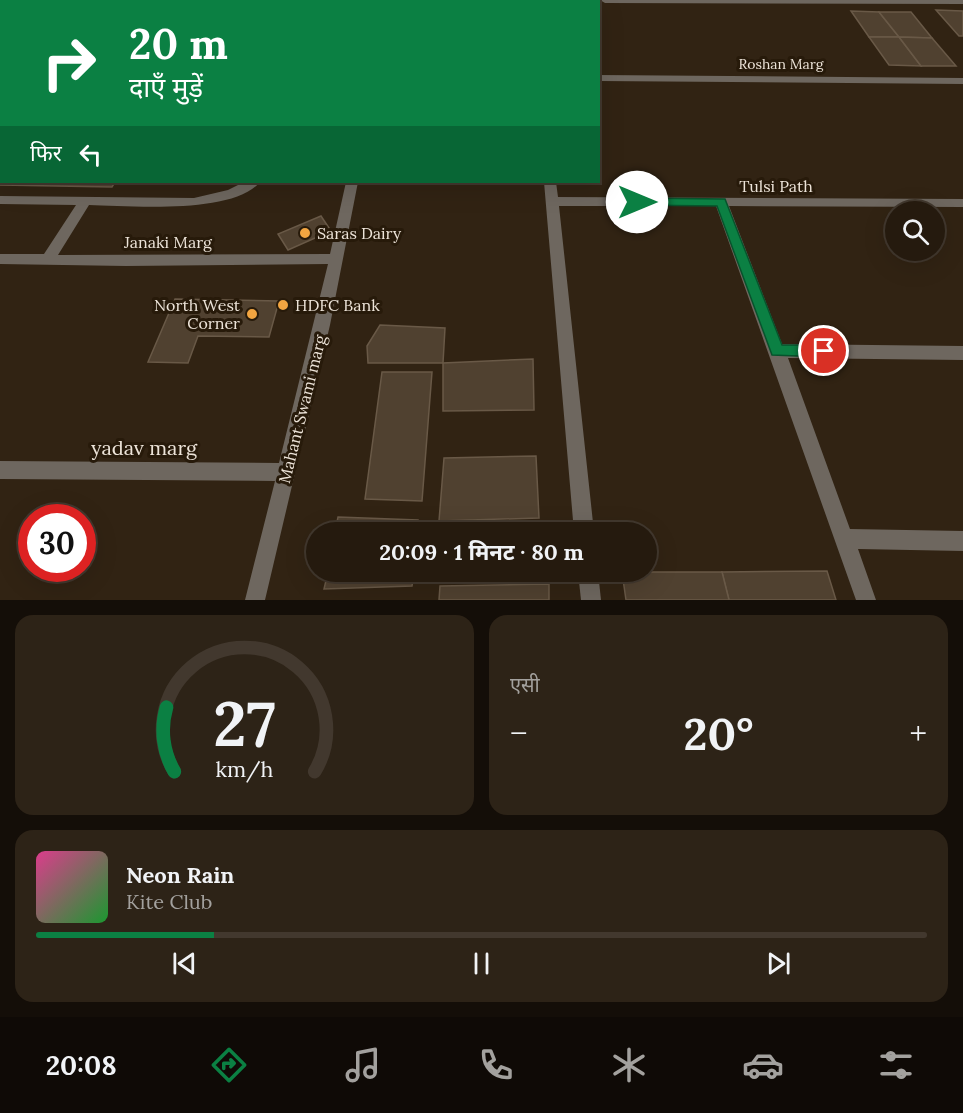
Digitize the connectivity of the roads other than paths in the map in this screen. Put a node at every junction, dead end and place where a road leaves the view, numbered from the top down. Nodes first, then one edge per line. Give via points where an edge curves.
1 (605, 0) edge
2 (638, 0) edge
3 (963, 1) edge
4 (600, 78) edge
5 (963, 81) edge
6 (252, 183) edge
7 (352, 183) edge
8 (550, 183) edge
9 (0, 200) edge
10 (85, 201) junction
11 (552, 201) junction
12 (721, 202) junction
13 (963, 203) edge
14 (0, 259) edge
15 (48, 259) junction
16 (336, 259) junction
17 (777, 351) junction
18 (963, 353) edge
19 (0, 470) edge
20 (287, 472) junction
21 (583, 522) edge
22 (845, 539) junction
23 (963, 541) edge
24 (589, 582) edge
25 (255, 600) edge
26 (591, 600) edge
27 (866, 600) edge

1 - 2 street
2 - 3 street
4 - 5 street, Roshan Marg
6 - 10 street via 232,194 194,202
7 - 16 street, Mahant Swami marg
8 - 11 street
9 - 10 street
10 - 15 street
11 - 12 street, Tulsi Path
11 - 21 street
12 - 13 street, Tulsi Path
12 - 17 street
14 - 15 street, Janaki Marg
15 - 16 street, Janaki Marg
16 - 20 street, Mahant Swami marg
17 - 18 street
17 - 22 street
19 - 20 street, yadav marg
20 - 25 street, Mahant Swami marg
22 - 23 street
22 - 27 street
24 - 26 street

